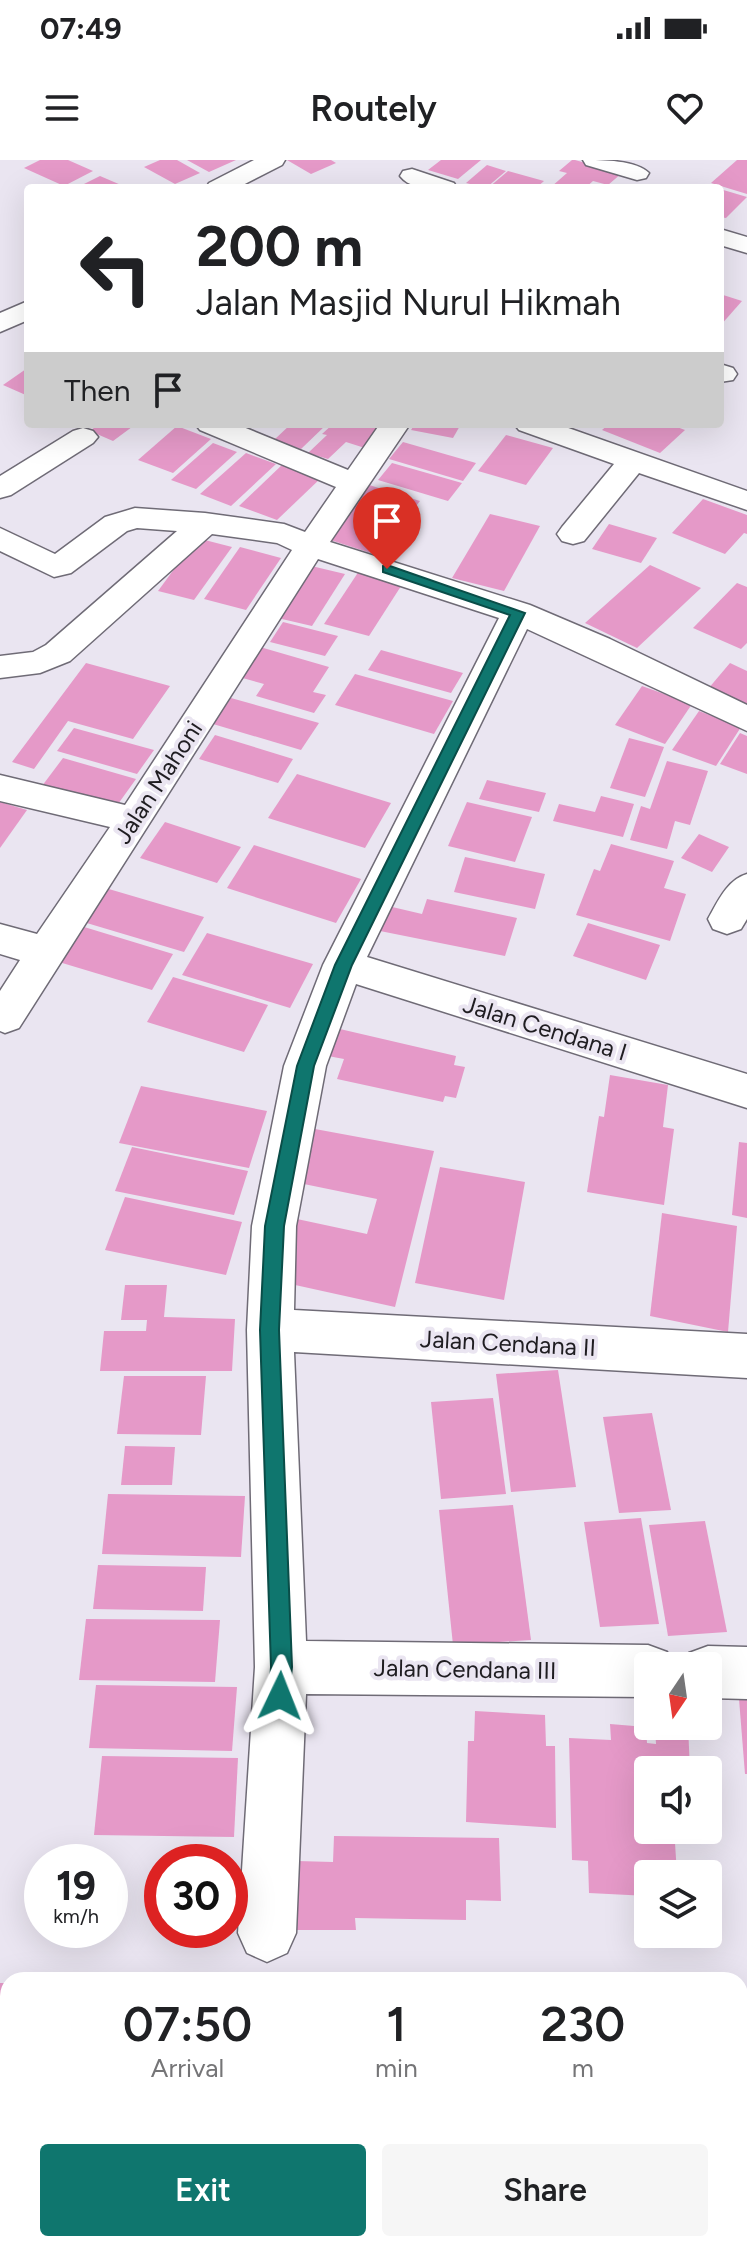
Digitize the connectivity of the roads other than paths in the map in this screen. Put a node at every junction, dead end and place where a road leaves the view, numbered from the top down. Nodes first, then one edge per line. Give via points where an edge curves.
1 (273, 160) edge
2 (595, 160) edge
3 (636, 174) edge
4 (412, 176) dead end
5 (226, 184) edge
6 (434, 184) edge
7 (724, 238) edge
8 (747, 245) edge
9 (24, 311) edge
10 (0, 324) edge
11 (220, 428) edge
12 (392, 428) edge
13 (540, 428) edge
14 (83, 437) dead end
15 (633, 461) junction
16 (353, 483) junction
17 (0, 489) edge
18 (747, 501) edge
19 (205, 523) junction
20 (573, 534) dead end
21 (0, 538) edge
22 (310, 546) junction
23 (518, 613) junction
24 (0, 667) edge
25 (747, 719) edge
26 (0, 788) edge
27 (134, 820) junction
28 (0, 939) edge
29 (44, 951) junction
30 (343, 965) junction
31 (5, 1017) dead end
32 (747, 1091) edge
33 (270, 1330) junction
34 (747, 1356) edge
35 (281, 1667) junction
36 (634, 1671) edge
37 (722, 1672) edge
38 (747, 1673) edge
39 (267, 1933) dead end

1 - 5 street
2 - 3 street
4 - 6 street
7 - 8 street
9 - 10 street
11 - 16 street
12 - 16 street, Jalan Mahoni
13 - 15 street
14 - 17 street
15 - 18 street
15 - 20 street
16 - 22 street, Jalan Mahoni
19 - 21 street via 135,518 116,524 54,567
19 - 22 street via 264,529
19 - 24 street via 58,653 40,662
22 - 23 street
22 - 27 street, Jalan Mahoni
23 - 25 street
23 - 30 street
26 - 27 street
27 - 29 street, Jalan Mahoni
28 - 29 street
29 - 31 street, Jalan Mahoni
30 - 32 street, Jalan Cendana I
30 - 33 street via 305,1066 274,1226
33 - 34 street, Jalan Cendana II
33 - 35 street
35 - 36 street, Jalan Cendana III
35 - 39 street
37 - 38 street

